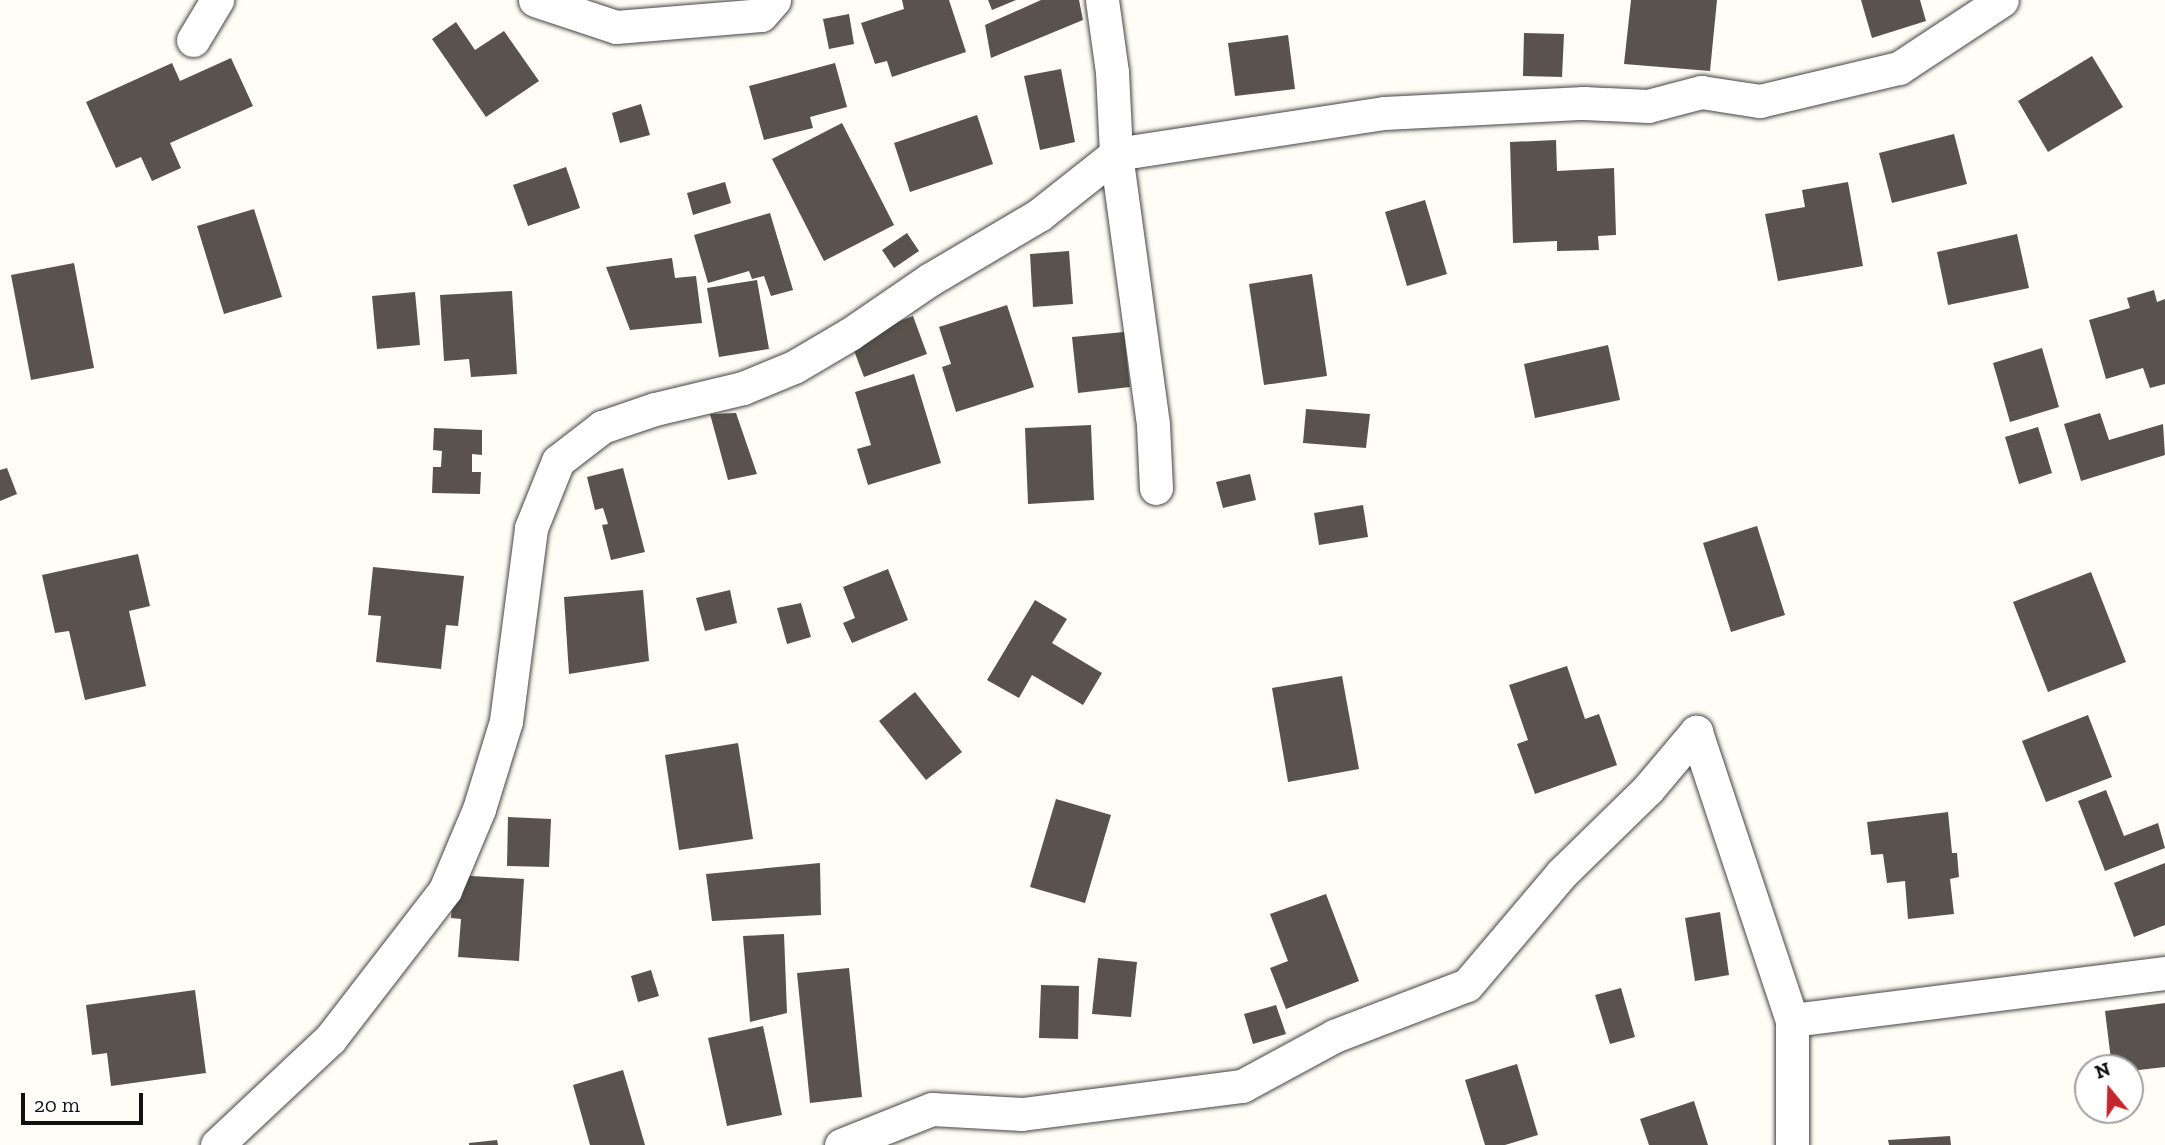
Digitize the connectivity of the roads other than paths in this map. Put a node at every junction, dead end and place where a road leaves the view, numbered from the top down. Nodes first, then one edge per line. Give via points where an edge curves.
1 (217, 0) edge
2 (535, 0) edge
3 (774, 0) edge
4 (1102, 0) edge
5 (2002, 0) edge
6 (192, 40) dead end
7 (1116, 154) junction
8 (1156, 488) dead end
9 (2165, 973) edge
10 (1792, 1020) junction
11 (216, 1145) edge
12 (841, 1145) edge
13 (1792, 1145) edge

1 - 6 street
2 - 3 street via 616,27 761,15
4 - 7 street
5 - 7 street via 1899,68 1760,101 1701,92 1648,106 1584,103 1384,113
7 - 8 street via 1153,425
7 - 11 street via 1039,215 794,368 743,388 602,427 558,461 531,528 506,721 479,809 444,890 330,1039
9 - 10 street
10 - 12 street via 1696,732 1648,789 1561,874 1467,985 1334,1036 1242,1086 1022,1114 932,1109
10 - 13 street

